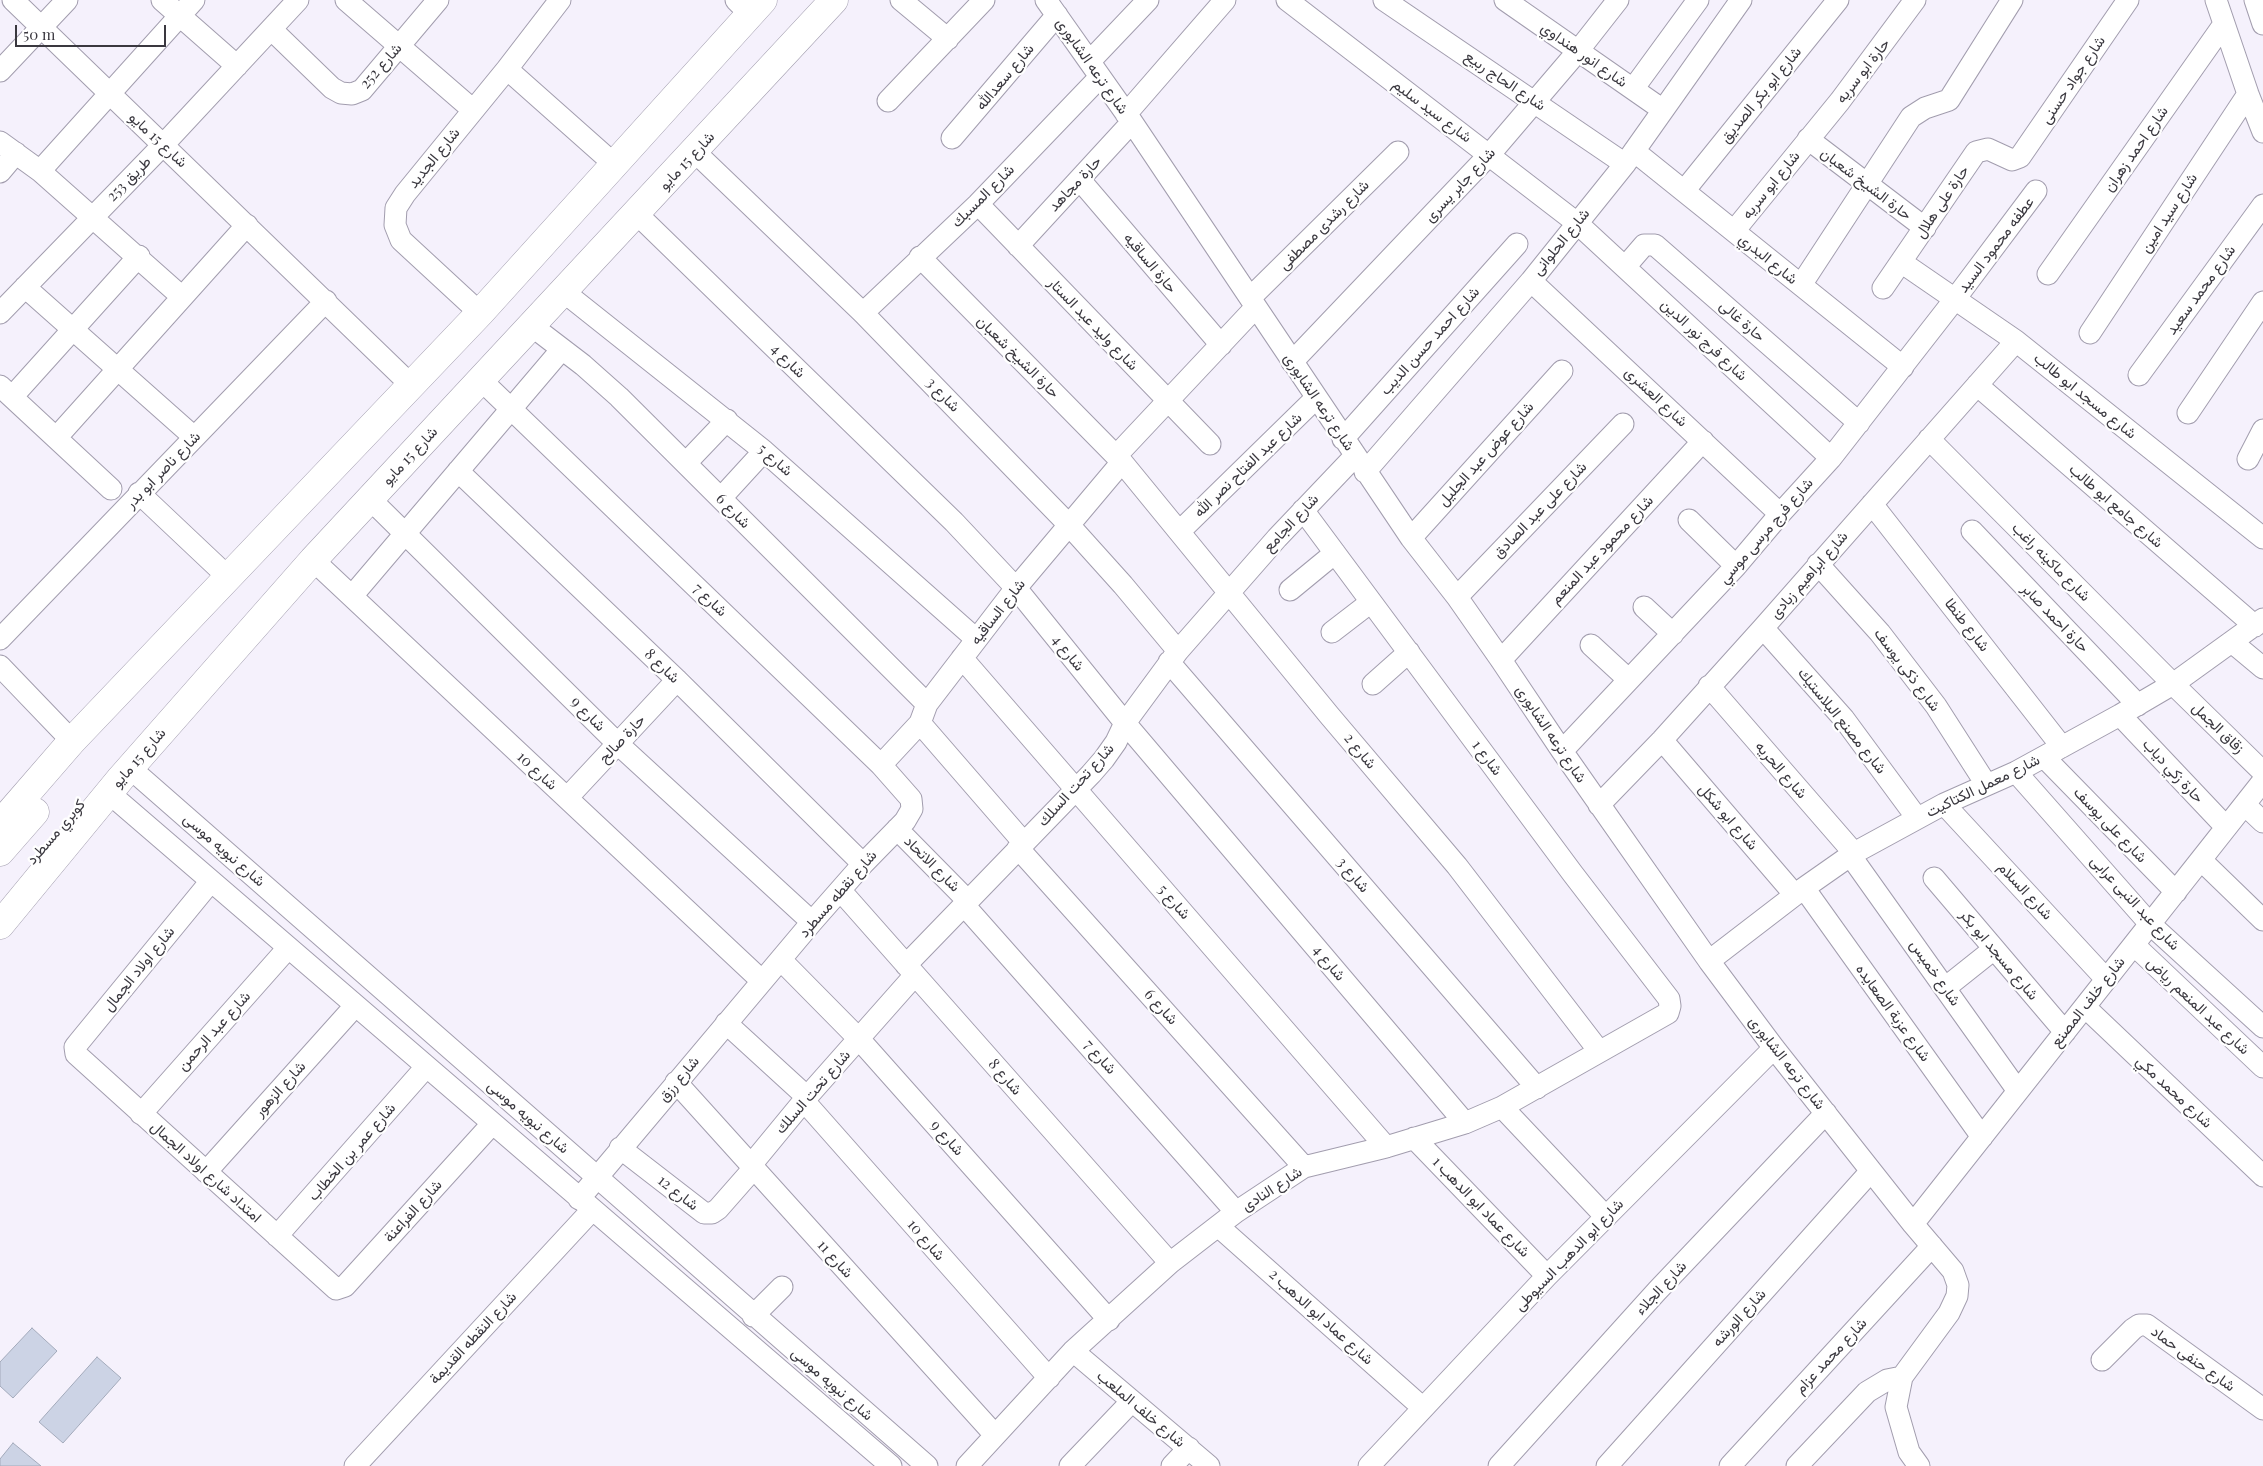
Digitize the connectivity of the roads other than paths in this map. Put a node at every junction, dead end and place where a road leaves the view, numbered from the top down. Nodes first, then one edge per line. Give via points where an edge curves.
1 (12, 0) edge
2 (68, 0) edge
3 (162, 0) edge
4 (194, 0) edge
5 (298, 0) edge
6 (346, 0) edge
7 (438, 0) edge
8 (560, 0) edge
9 (834, 0) edge
10 (901, 0) edge
11 (984, 0) edge
12 (1148, 0) edge
13 (1225, 0) edge
14 (1384, 0) edge
15 (1618, 0) edge
16 (1698, 0) edge
17 (1741, 0) edge
18 (1838, 0) edge
19 (1915, 0) edge
20 (2012, 0) edge
21 (2128, 0) edge
22 (2216, 0) edge
23 (2255, 0) edge
24 (1289, 1) edge
25 (1516, 3) edge
26 (750, 5) edge
27 (1052, 8) edge
28 (180, 16) junction
29 (2224, 24) junction
30 (2263, 24) edge
31 (40, 29) junction
32 (271, 29) junction
33 (948, 39) junction
34 (399, 46) junction
35 (1578, 51) junction
36 (237, 66) junction
37 (507, 69) junction
38 (1095, 69) junction
39 (0, 71) edge
40 (1633, 90) junction
41 (109, 94) junction
42 (2248, 94) junction
43 (888, 101) dead end
44 (1535, 102) junction
45 (473, 110) junction
46 (1663, 110) junction
47 (1129, 118) junction
48 (2263, 132) edge
49 (952, 138) dead end
50 (1808, 139) junction
51 (164, 144) junction
52 (8, 147) edge
53 (695, 152) junction
54 (1398, 152) dead end
55 (1490, 154) junction
56 (1629, 157) junction
57 (2018, 159) joint
58 (614, 164) junction
59 (40, 171) junction
60 (0, 172) edge
61 (1080, 180) junction
62 (1867, 184) junction
63 (1684, 191) junction
64 (2036, 191) dead end
65 (978, 204) junction
66 (2263, 204) edge
67 (637, 214) junction
68 (93, 217) junction
69 (1577, 223) junction
70 (247, 225) junction
71 (1924, 228) junction
72 (1734, 231) junction
73 (1517, 244) dead end
74 (1018, 246) junction
75 (139, 256) junction
76 (920, 258) junction
77 (1901, 262) junction
78 (1625, 267) junction
79 (2048, 274) dead end
80 (1531, 281) junction
81 (1801, 285) junction
82 (25, 287) junction
83 (1883, 288) dead end
84 (564, 292) junction
85 (182, 297) junction
86 (1955, 299) junction
87 (326, 301) junction
88 (2263, 302) edge
89 (1253, 303) junction
90 (0, 313) edge
91 (480, 313) junction
92 (863, 313) junction
93 (532, 326) junction
94 (72, 329) junction
95 (2090, 333) dead end
96 (2016, 341) junction
97 (1221, 345) junction
98 (562, 349) junction
99 (1292, 362) junction
100 (1903, 367) junction
101 (118, 369) junction
102 (1562, 370) dead end
103 (2140, 375) dead end
104 (481, 380) junction
105 (411, 385) junction
106 (1978, 385) junction
107 (6, 391) edge
108 (1316, 398) junction
109 (1168, 402) junction
110 (512, 408) junction
111 (2188, 413) dead end
112 (727, 420) junction
113 (1859, 423) junction
114 (1624, 424) dead end
115 (56, 438) junction
116 (194, 438) junction
117 (1929, 439) junction
118 (1703, 441) junction
119 (1210, 444) dead end
120 (764, 451) junction
121 (1355, 456) junction
122 (1831, 458) junction
123 (1119, 459) junction
124 (686, 463) junction
125 (458, 471) junction
126 (111, 489) dead end
127 (139, 493) junction
128 (721, 498) junction
129 (370, 499) junction
130 (1872, 504) junction
131 (1303, 510) junction
132 (1780, 514) junction
133 (1689, 520) dead end
134 (1069, 525) junction
135 (1180, 531) junction
136 (1972, 531) dead end
137 (404, 534) junction
138 (1411, 538) junction
139 (2263, 538) edge
140 (1335, 554) junction
141 (313, 560) junction
142 (1818, 564) junction
143 (1736, 566) junction
144 (228, 577) junction
145 (1016, 588) junction
146 (1290, 590) dead end
147 (1228, 591) junction
148 (352, 596) junction
149 (1457, 597) junction
150 (1371, 602) junction
151 (1644, 607) dead end
152 (2259, 623) edge
153 (1763, 628) junction
154 (1332, 632) dead end
155 (1673, 634) junction
156 (0, 638) edge
157 (976, 640) junction
158 (2233, 643) junction
159 (1591, 645) dead end
160 (1409, 652) junction
161 (1174, 656) junction
162 (962, 658) junction
163 (1501, 660) junction
164 (0, 666) edge
165 (2263, 668) edge
166 (677, 680) junction
167 (1629, 680) junction
168 (1373, 684) dead end
169 (2172, 684) junction
170 (1709, 686) junction
171 (2129, 710) junction
172 (923, 714) junction
173 (1125, 723) junction
174 (1662, 740) junction
175 (72, 741) junction
176 (618, 744) junction
177 (2062, 747) junction
178 (1562, 751) junction
179 (2044, 757) junction
180 (880, 765) junction
181 (2016, 772) junction
182 (2263, 772) edge
183 (120, 780) junction
184 (2263, 781) edge
185 (1986, 784) junction
186 (1077, 789) junction
187 (566, 798) junction
188 (1944, 804) junction
189 (1599, 805) junction
190 (2245, 805) junction
191 (1917, 818) junction
192 (2263, 822) edge
193 (0, 824) edge
194 (2226, 827) junction
195 (897, 829) junction
196 (1021, 845) junction
197 (0, 852) edge
198 (1852, 854) junction
199 (2201, 860) junction
200 (863, 864) junction
201 (1934, 878) dead end
202 (211, 881) junction
203 (6, 890) edge
204 (840, 890) junction
205 (1799, 892) junction
206 (2176, 892) junction
207 (965, 902) junction
208 (2263, 920) edge
209 (812, 922) junction
210 (2150, 924) junction
211 (0, 925) edge
212 (2134, 945) junction
213 (288, 948) junction
214 (1994, 949) junction
215 (780, 960) junction
216 (1709, 961) junction
217 (911, 970) junction
218 (2106, 979) junction
219 (762, 981) junction
220 (1945, 988) junction
221 (355, 1006) junction
222 (1670, 1006) joint
223 (2085, 1007) junction
224 (726, 1023) junction
225 (2263, 1027) edge
226 (2065, 1032) junction
227 (859, 1039) junction
228 (1774, 1048) junction
229 (1599, 1050) junction
230 (79, 1059) joint
231 (426, 1067) junction
232 (2263, 1067) edge
233 (676, 1082) junction
234 (1537, 1088) junction
235 (2018, 1092) junction
236 (806, 1099) junction
237 (1502, 1107) junction
238 (1826, 1113) junction
239 (141, 1114) junction
240 (1465, 1123) junction
241 (492, 1124) junction
242 (1982, 1137) junction
243 (1414, 1138) junction
244 (1386, 1147) junction
245 (620, 1148) junction
246 (752, 1167) junction
247 (1304, 1167) junction
248 (1871, 1171) junction
249 (206, 1172) junction
250 (2263, 1176) edge
251 (596, 1177) junction
252 (585, 1204) junction
253 (1236, 1212) junction
254 (1606, 1216) junction
255 (1913, 1224) junction
256 (1218, 1226) junction
257 (277, 1236) junction
258 (1932, 1246) junction
259 (1170, 1264) junction
260 (1547, 1276) junction
261 (332, 1285) joint
262 (782, 1287) dead end
263 (753, 1316) junction
264 (1108, 1320) junction
265 (1072, 1352) junction
266 (2102, 1360) dead end
267 (1902, 1377) junction
268 (1048, 1378) junction
269 (1132, 1401) junction
270 (1423, 1408) junction
271 (2263, 1409) edge
272 (995, 1435) junction
273 (1189, 1448) junction
274 (1908, 1461) edge
275 (355, 1466) edge
276 (891, 1466) edge
277 (927, 1466) edge
278 (967, 1466) edge
279 (1070, 1466) edge
280 (1172, 1466) edge
281 (1209, 1466) edge
282 (1369, 1466) edge
283 (1499, 1466) edge
284 (1607, 1466) edge
285 (1730, 1466) edge
286 (1797, 1466) edge

1 - 31 street, شارع 15 مايو
2 - 31 street
3 - 28 street
4 - 28 street
5 - 32 street, طريق 253
6 - 34 street
7 - 34 street, شارع 252
8 - 37 street, شارع الجديد
9 - 53 main road, شارع 15 مايو
10 - 33 street
11 - 33 street
12 - 38 street, شارع المسبك
13 - 47 street, حارة مجاهد
14 - 44 street, شارع الحاج ربيع
15 - 35 street, شارع جابر يسرى
16 - 40 street
17 - 46 street, شارع الحلوانى
18 - 63 street, شارع ابو بكر الصديق
19 - 50 street, حارة ابو سريه via 1870,63
20 - 62 street via 1949,100 1911,117
21 - 57 street, شارع جواد حسنى
22 - 29 street
23 - 30 street
24 - 55 street, شارع سيد سليم
25 - 35 street, شارع انور هنداوي
26 - 58 main road
27 - 38 street, شارع ترعه الشابورى
27 - 49 street, شارع سعدالله
28 - 36 street
28 - 41 street
29 - 42 street
29 - 79 street, شارع احمد زهران
31 - 39 street
31 - 41 street, شارع 15 مايو
32 - 34 street, شارع 252 via 341,94 362,90
32 - 36 street, طريق 253
33 - 43 street
34 - 45 street
35 - 40 street, شارع انور هنداوي
35 - 44 street, شارع جابر يسرى
36 - 51 street, طريق 253
37 - 45 street, شارع الجديد
37 - 58 street
38 - 47 street, شارع ترعه الشابورى
38 - 65 street, شارع المسبك
40 - 46 street, شارع انور هنداوي
41 - 51 street, شارع 15 مايو
41 - 59 street
42 - 48 street
42 - 95 street, شارع سيد امين
44 - 55 street, شارع جابر يسرى
44 - 56 street, شارع الحاج ربيع
45 - 91 street, شارع الجديد via 405,194 396,208 395,225 401,240
46 - 56 street, شارع الحلوانى
47 - 61 street, حارة مجاهد
47 - 89 street, شارع ترعه الشابورى
50 - 62 street, حارة الشيخ شعبان
50 - 72 street, شارع ابو سريه
51 - 68 street, طريق 253
51 - 70 street, شارع 15 مايو
52 - 59 street
52 - 60 street
53 - 67 main road, شارع 15 مايو
53 - 92 street, شارع 3
54 - 89 street, شارع رشدى مصطفى
55 - 69 street, شارع سيد سليم
55 - 99 street, شارع جابر يسرى
56 - 63 street, شارع البدري
56 - 69 street, شارع الحلوانى
57 - 71 street, حارة على هلال via 2012,160 1988,149 1976,152
58 - 91 main road
59 - 68 street
61 - 74 street, حارة مجاهد
61 - 97 street, حارة الساقيه
62 - 71 street, حارة الشيخ شعبان
62 - 81 street
63 - 72 street, شارع البدري
64 - 86 street, عطفه محمود السيد
65 - 74 street, شارع وليد عبد الستار
65 - 76 street, شارع المسبك
66 - 103 street, شارع محمد سعيد
67 - 84 main road, شارع 15 مايو
67 - 145 street, شارع 4 via 954,522
68 - 75 street
68 - 82 street, طريق 253
69 - 78 street, شارع فرج نور الدين
69 - 80 street, شارع الحلوانى
70 - 85 street
70 - 87 street, شارع 15 مايو
71 - 77 street, حارة على هلال
72 - 81 street, شارع البدري
73 - 121 street, شارع احمد حسن الديب
74 - 109 street, شارع وليد عبد الستار
75 - 85 street
75 - 94 street
76 - 92 street, شارع المسبك
76 - 123 street, حارة الشيخ شعبان
77 - 83 street, حارة على هلال
77 - 86 street, شارع مسجد ابو طالب
78 - 113 street, حارة غالى via 1644,245 1655,245
78 - 122 street, شارع فرج نور الدين
80 - 118 street, شارع العشرى
80 - 121 street, شارع الحلوانى
81 - 100 street, شارع البدري
82 - 90 street, طريق 253
82 - 94 street
84 - 93 main road, شارع 15 مايو
84 - 112 street, شارع 5
85 - 101 street
86 - 96 street, شارع مسجد ابو طالب
86 - 100 street, شارع فرج مرسى موسي
87 - 105 street, شارع 15 مايو
87 - 116 street, شارع ناصر ابو بدر
88 - 111 street
89 - 97 street, شارع الساقيه
89 - 99 street, شارع ترعه الشابورى
91 - 105 main road
92 - 134 street, شارع 3
93 - 98 street, شارع 6
93 - 104 main road, شارع 15 مايو
94 - 101 street
94 - 107 street
96 - 106 street, شارع ابراهيم زبادى
96 - 139 street, شارع مسجد ابو طالب
97 - 109 street, شارع الساقيه
98 - 110 street
98 - 124 street, شارع 6 via 619,397
99 - 108 street, شارع ترعه الشابورى
100 - 113 street, شارع فرج مرسى موسي
101 - 115 street
101 - 116 street
102 - 138 street, شارع عوض عبد الجليل
104 - 110 street, شارع 7
104 - 129 main road, شارع 15 مايو
105 - 144 main road
106 - 117 street, شارع ابراهيم زبادى
106 - 152 street, شارع جامع ابو طالب
107 - 115 street
108 - 121 street, شارع ترعه الشابورى
108 - 135 street, شارع عبد الفتاح نصر الله
109 - 119 street, شارع وليد عبد الستار
109 - 123 street, شارع الساقيه
110 - 125 street
110 - 180 street, شارع 7
112 - 120 street, شارع 5
112 - 124 street
113 - 122 street, شارع فرج مرسى موسي
114 - 149 street, شارع على عبد الصادق
115 - 126 street
116 - 127 street, شارع ناصر ابو بدر
117 - 130 street, شارع ابراهيم زبادى
117 - 169 street, شارع ماكينه راغب
118 - 132 street, شارع العشرى
118 - 163 street, شارع محمود عبد المنعم
120 - 128 street
120 - 157 street, شارع 5
121 - 131 street, شارع الجامع
121 - 138 street, شارع ترعه الشابورى
122 - 132 street, شارع فرج مرسى موسي
123 - 134 street, شارع الساقيه
123 - 135 street, شارع 2
124 - 128 street, شارع 6
125 - 137 street
125 - 166 street, شارع 8
127 - 144 street
127 - 156 street, شارع ناصر ابو بدر
128 - 172 street, شارع 6
129 - 137 street, شارع 9
129 - 141 main road, شارع 15 مايو
130 - 142 street, شارع ابراهيم زبادى
130 - 177 street, شارع طنطا
131 - 140 street, شارع 1
131 - 147 street, شارع الجامع
132 - 143 street, شارع فرج مرسى موسي
133 - 143 street
134 - 145 street, شارع الساقيه
134 - 161 street, شارع 3 via 1123,585
135 - 147 street, شارع 2
136 - 171 street, حارة احمد صابر
137 - 148 street
137 - 176 street, شارع 9
138 - 149 street, شارع ترعه الشابورى
140 - 146 street
140 - 150 street, شارع 1
141 - 148 street, شارع 10
141 - 183 main road, شارع 15 مايو
142 - 153 street, شارع ابراهيم زبادى
142 - 185 street, شارع ذكى يوسف via 1908,669
143 - 155 street, شارع فرج مرسى موسي
144 - 175 main road
145 - 157 street, شارع الساقيه
145 - 173 street, شارع 4
147 - 161 street, شارع تحت السلك
147 - 229 street, شارع 2 via 1457,866
148 - 187 street, شارع 10
149 - 163 street, شارع ترعه الشابورى
150 - 154 street
150 - 160 street, شارع 1
151 - 155 street
152 - 158 street, شارع معمل الكتاكيت
153 - 170 street, شارع ابراهيم زبادى
153 - 191 street, شارع مصنع البلاستيك via 1844,719
155 - 167 street, شارع فرج مرسى موسي
157 - 162 street, شارع الساقيه
158 - 165 street
158 - 169 street, شارع معمل الكتاكيت
159 - 167 street
160 - 168 street
160 - 222 street, شارع 1 via 1669,998
161 - 173 street, شارع تحت السلك
161 - 234 street, شارع 3
162 - 172 street, شارع الساقيه
162 - 186 street, شارع 5
163 - 178 street, شارع ترعه الشابورى
164 - 175 street
166 - 176 street, حارة صالح
166 - 200 street, شارع 8
167 - 178 street, شارع فرج مرسى موسي
169 - 171 street, شارع معمل الكتاكيت
169 - 182 street, زقاق الجمل
170 - 174 street, شارع ابراهيم زبادى
170 - 198 street, شارع الحريه
171 - 177 street, شارع معمل الكتاكيت
171 - 194 street, حارة زكي دياب
172 - 180 street, شارع الساقيه
172 - 196 street, شارع 6
173 - 186 street, شارع تحت السلك via 1104,759
173 - 240 street, شارع 4
174 - 189 street, شارع ابراهيم زبادى
174 - 205 street, شارع ابو شكل
175 - 193 main road
175 - 197 main road, كوبري مسطرد via 74,754 66,774
176 - 187 street, حارة صالح
176 - 209 street, شارع 9
177 - 179 street, شارع معمل الكتاكيت
178 - 189 street, شارع ترعه الشابورى
179 - 181 street, شارع معمل الكتاكيت
179 - 206 street, شارع على يوسف
180 - 195 street, شارع 7 via 911,799 912,809
181 - 185 street, شارع معمل الكتاكيت
181 - 210 street, شارع عبد النبى عرابى
183 - 202 street, شارع نبويه موسى
183 - 203 main road, كوبري مسطرد via 111,780 93,790
183 - 211 main road, شارع 15 مايو
183 - 251 street, شارع نبويه موسى
184 - 190 street, شارع خلف المصنع
185 - 188 street, شارع معمل الكتاكيت
186 - 196 street, شارع تحت السلك
186 - 244 street, شارع 5
187 - 219 street, شارع 10
188 - 191 street, شارع معمل الكتاكيت
188 - 218 street, شارع السلام
189 - 216 street, شارع ترعه الشابورى
190 - 192 street
190 - 194 street, شارع خلف المصنع
191 - 198 street, شارع معمل الكتاكيت
194 - 199 street, شارع خلف المصنع
195 - 200 street, شارع نقطه مسطرد
195 - 207 street, شارع الاتحاد
196 - 207 street, شارع تحت السلك
196 - 247 street, شارع 6
198 - 205 street, شارع معمل الكتاكيت
198 - 220 street, شارع خميس
199 - 206 street, شارع خلف المصنع
199 - 208 street
200 - 204 street, شارع نقطه مسطرد
201 - 214 street, شارع مسجد ابو بكر
202 - 213 street, شارع نبويه موسى
202 - 230 street, شارع اولاد الجمال via 79,1042 76,1054
204 - 209 street, شارع نقطه مسطرد
204 - 217 street, شارع 8
205 - 216 street, شارع معمل الكتاكيت
205 - 242 street, شارع عزبة الصعايده
206 - 210 street, شارع خلف المصنع
207 - 217 street, شارع تحت السلك
207 - 253 street, شارع 7
209 - 215 street, شارع نقطه مسطرد
210 - 212 street, شارع خلف المصنع
210 - 225 street, شارع عبد النبى عرابى
212 - 218 street, شارع خلف المصنع
212 - 232 street, شارع عبد المنعم رياض
213 - 221 street, شارع نبويه موسى
213 - 239 street, شارع عبد الرحمن
214 - 220 street
214 - 226 street, شارع مسجد ابو بكر
215 - 219 street, شارع رزق
215 - 227 street, شارع 9
216 - 228 street, شارع ترعه الشابورى
217 - 227 street, شارع تحت السلك
217 - 259 street, شارع 8
218 - 223 street, شارع خلف المصنع
219 - 224 street, شارع رزق
220 - 235 street, شارع خميس
221 - 231 street, شارع نبويه موسى
221 - 249 street, شارع الزهور
222 - 229 street, شارع النادى via 1662,1018
223 - 226 street, شارع خلف المصنع
223 - 250 street, شارع محمد مكي
224 - 233 street, شارع رزق
224 - 236 street, شارع 10
226 - 235 street, شارع خلف المصنع
227 - 236 street, شارع تحت السلك
227 - 264 street, شارع 9
228 - 238 street, شارع ترعه الشابورى
228 - 254 street, شارع ابو الدهب السيوطى
229 - 234 street, شارع النادى
230 - 239 street, امتداد شارع اولاد الجمال
231 - 241 street, شارع نبويه موسى
231 - 257 street, شارع عمر بن الخطاب
233 - 245 street, شارع رزق
233 - 246 street, شارع 11
234 - 237 street, شارع النادى
235 - 242 street, شارع خلف المصنع
236 - 246 street, شارع تحت السلك
236 - 268 street, شارع 10
237 - 240 street, شارع النادى
237 - 254 street
238 - 248 street, شارع ترعه الشابورى
238 - 283 street, شارع الجلاء via 1657,1291
239 - 249 street, امتداد شارع اولاد الجمال
240 - 243 street, شارع النادى
241 - 252 street, شارع نبويه موسى
241 - 261 street, شارع الفراعنة via 345,1286 336,1289
242 - 255 street, شارع خلف المصنع
243 - 244 street, شارع النادى
243 - 260 street, شارع عماد ابو الدهب 1
244 - 247 street, شارع النادى
245 - 246 street, شارع 12 via 704,1213 718,1209
245 - 251 street, شارع رزق
246 - 272 street, شارع 11
247 - 253 street, شارع النادى
248 - 255 street, شارع ترعه الشابورى
248 - 284 street, شارع الورشه
249 - 257 street, امتداد شارع اولاد الجمال
251 - 252 street, شارع رزق
251 - 263 street, شارع نبويه موسى
252 - 275 street, شارع النقطه القديمة
252 - 276 street, شارع نبويه موسى
253 - 256 street, شارع النادى
254 - 260 street, شارع ابو الدهب السيوطى
255 - 258 street, شارع ترعه الشابورى
256 - 259 street, شارع النادى
256 - 270 street, شارع عماد ابو الدهب 2
257 - 261 street, امتداد شارع اولاد الجمال
258 - 267 street, شارع ترعه الشابورى via 1953,1270 1958,1285 1957,1296 1949,1313
258 - 285 street, شارع محمد عزام
259 - 264 street, شارع النادى
260 - 270 street, شارع ابو الدهب السيوطى
262 - 263 street
263 - 277 street, شارع نبويه موسى
264 - 265 street, شارع النادى
265 - 268 street, شارع النادى
265 - 269 street, شارع خلف الملعب
266 - 271 street, شارع حنفى حماد via 2133,1329 2146,1325
267 - 274 street, شارع ترعه الشابورى via 1896,1407
267 - 286 street via 1887,1380 1867,1392
268 - 272 street, شارع النادى
269 - 273 street, شارع خلف الملعب
269 - 279 street
270 - 282 street, شارع ابو الدهب السيوطى
272 - 278 street, شارع النادى
273 - 280 street
273 - 281 street, شارع خلف الملعب

